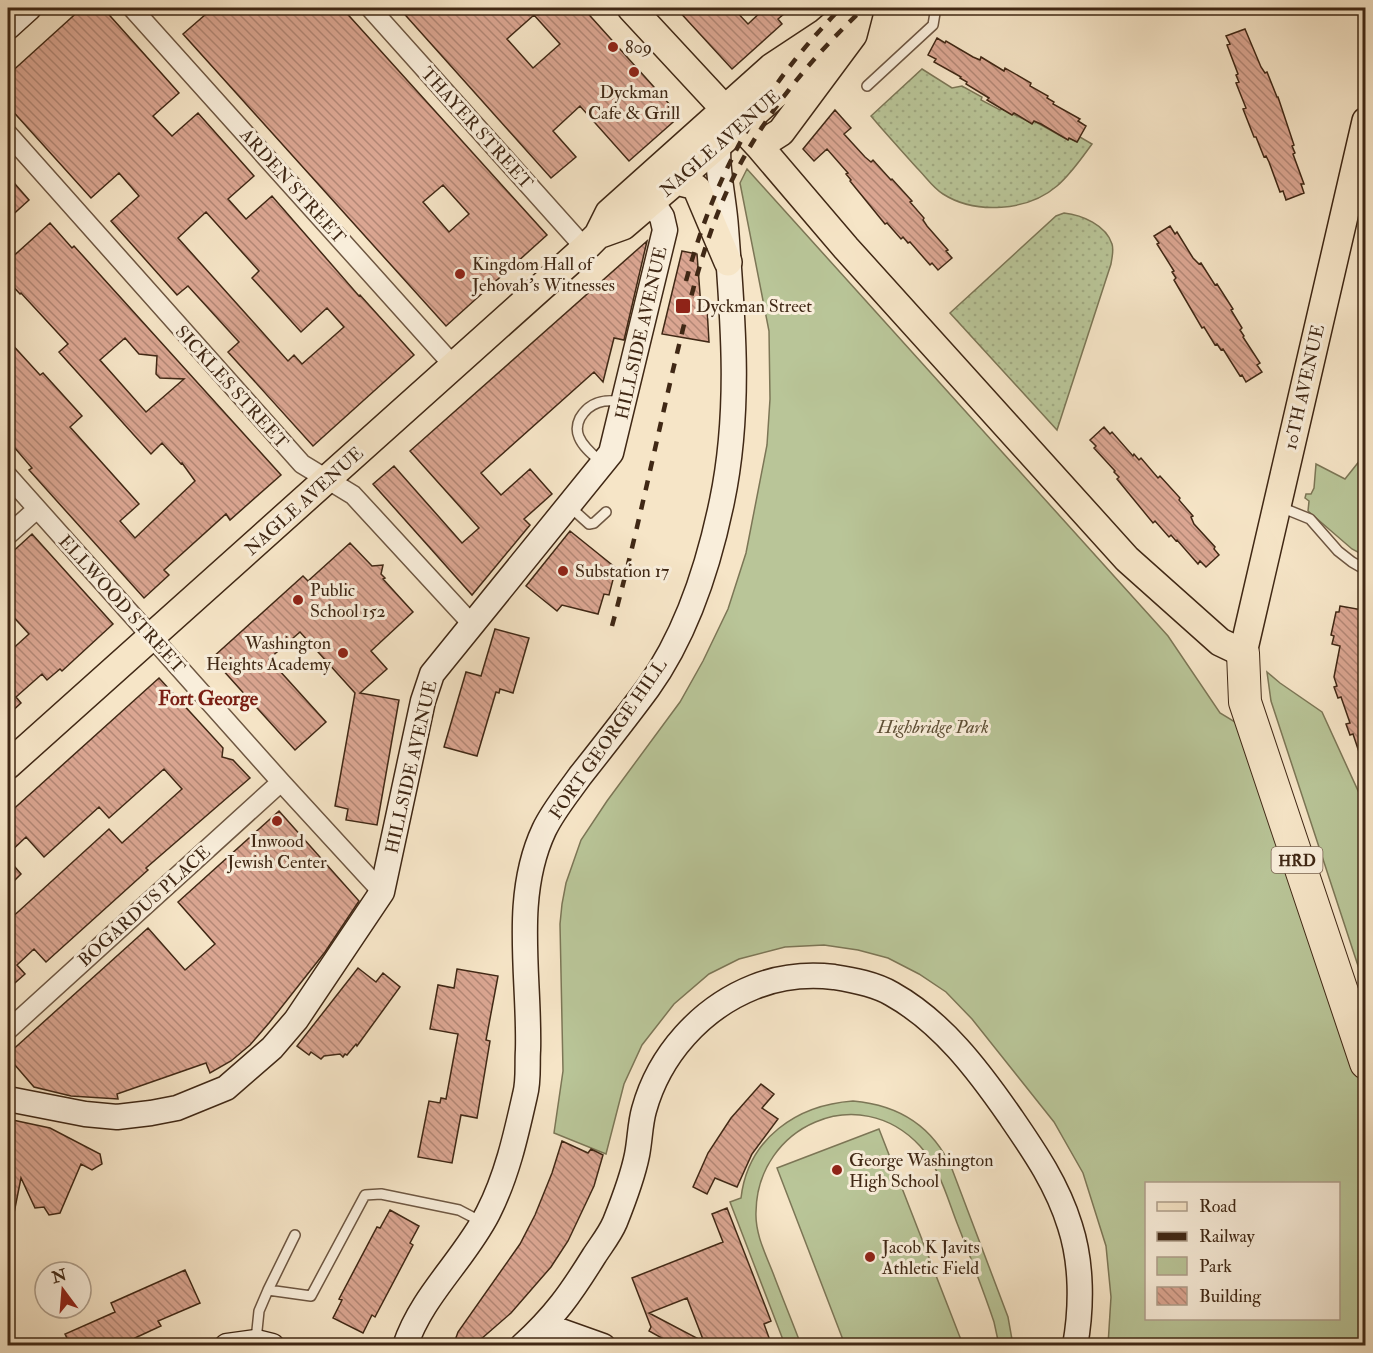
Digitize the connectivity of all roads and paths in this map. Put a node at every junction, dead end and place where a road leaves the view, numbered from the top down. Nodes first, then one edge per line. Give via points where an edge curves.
1 (29, 8) edge
2 (132, 8) edge
3 (370, 8) edge
4 (631, 8) edge
5 (853, 8) edge
6 (860, 8) edge
7 (930, 8) edge
8 (8, 27) edge
9 (867, 86) dead end
10 (732, 119) junction
11 (1365, 121) edge
12 (8, 134) edge
13 (717, 146) junction
14 (759, 146) junction
15 (1359, 179) edge
16 (676, 181) junction
17 (652, 202) junction
18 (592, 242) junction
19 (728, 262) junction
20 (453, 365) junction
21 (625, 403) junction
22 (603, 464) junction
23 (8, 476) edge
24 (328, 479) junction
25 (569, 506) junction
26 (1276, 506) junction
27 (37, 509) junction
28 (606, 512) dead end
29 (8, 535) edge
30 (1365, 570) edge
31 (471, 623) junction
32 (152, 637) junction
33 (1243, 653) junction
34 (8, 765) edge
35 (281, 782) junction
36 (382, 892) junction
37 (1365, 1008) edge
38 (8, 1030) edge
39 (1365, 1064) edge
40 (8, 1099) edge
41 (482, 1222) junction
42 (295, 1235) dead end
43 (268, 1290) junction
44 (544, 1325) junction
45 (264, 1344) edge
46 (227, 1346) edge
47 (405, 1346) edge
48 (522, 1346) edge
49 (603, 1346) edge
50 (1076, 1346) edge

1 - 8 main road
2 - 20 street, ARDEN STREET
3 - 18 street, THAYER STREET
4 - 10 main road
5 - 10 main road, NAGLE AVENUE via 825,32 787,84
6 - 14 main road, NAGLE AVENUE via 853,35 781,132
7 - 9 lane via 935,13 933,25
10 - 13 main road, NAGLE AVENUE
10 - 14 main road
10 - 18 main road, NAGLE AVENUE via 609,213
11 - 15 main road, 10TH AVENUE
12 - 24 street, SICKLES STREET via 302,464
13 - 16 main road, NAGLE AVENUE
13 - 19 main road, FORT GEORGE HILL
14 - 33 main road via 1127,559 1220,642
15 - 26 main road, 10TH AVENUE
16 - 17 main road, NAGLE AVENUE
16 - 19 main road via 697,189
17 - 18 main road, NAGLE AVENUE via 623,226
17 - 21 main road, HILLSIDE AVENUE via 665,230
18 - 20 main road, NAGLE AVENUE
19 - 41 main road, FORT GEORGE HILL via 734,393 722,502 684,627 650,684 544,830 530,875 525,918 526,1089 508,1165
20 - 24 main road, NAGLE AVENUE
21 - 22 main road, HILLSIDE AVENUE via 615,445
21 - 22 lane via 595,403 577,424 579,439
22 - 25 main road, HILLSIDE AVENUE
23 - 27 street, ELLWOOD STREET
24 - 31 street, SICKLES STREET via 353,495
24 - 32 main road, NAGLE AVENUE
25 - 28 lane via 589,524
25 - 31 main road, HILLSIDE AVENUE
26 - 30 lane via 1310,519 1338,550
26 - 33 main road, 10TH AVENUE
27 - 29 street
27 - 32 street, ELLWOOD STREET
31 - 36 main road, HILLSIDE AVENUE via 432,674 423,701
32 - 34 main road, NAGLE AVENUE
32 - 35 street, ELLWOOD STREET
33 - 37 highway, HRD via 1262,697
33 - 39 highway, HRD via 1245,702
35 - 36 street, ELLWOOD STREET
35 - 38 street, BOGARDUS PLACE
36 - 40 main road, HILLSIDE AVENUE via 296,1020 272,1048 226,1088 177,1108 117,1117
41 - 43 lane via 459,1210 381,1194 365,1195 311,1296
41 - 47 main road, FORT GEORGE HILL via 436,1286
42 - 43 lane
43 - 45 lane via 259,1311
44 - 48 main road
44 - 49 main road
44 - 50 main road via 568,1297 614,1224 633,1173 650,1091 693,1025 730,998 756,986 823,976 890,992 920,1012 961,1052 1034,1149 1053,1182 1071,1227 1079,1272
45 - 46 main road

